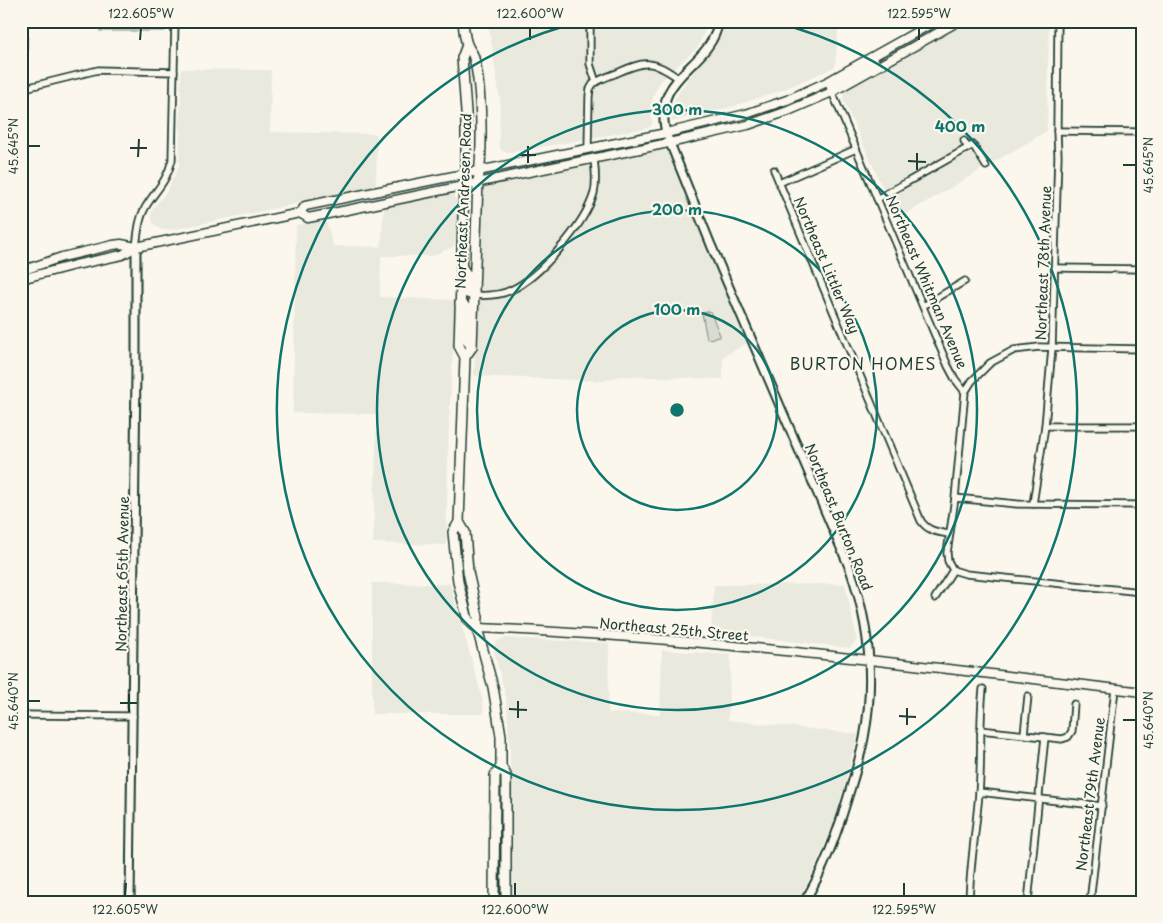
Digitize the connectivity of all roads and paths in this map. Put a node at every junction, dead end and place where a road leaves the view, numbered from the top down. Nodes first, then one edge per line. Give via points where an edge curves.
1 (175, 21) edge
2 (463, 21) edge
3 (590, 21) edge
4 (719, 21) edge
5 (936, 21) edge
6 (959, 21) edge
7 (1058, 21) edge
8 (467, 45) junction
9 (888, 49) junction
10 (174, 72) junction
11 (678, 78) junction
12 (596, 82) junction
13 (21, 89) edge
14 (832, 92) junction
15 (1057, 131) junction
16 (1142, 132) edge
17 (666, 133) junction
18 (964, 141) dead end
19 (670, 143) junction
20 (588, 148) junction
21 (968, 148) junction
22 (856, 149) junction
23 (594, 158) junction
24 (986, 166) dead end
25 (480, 170) junction
26 (774, 170) dead end
27 (466, 173) junction
28 (478, 182) junction
29 (780, 183) junction
30 (464, 186) junction
31 (877, 198) junction
32 (300, 213) junction
33 (136, 247) junction
34 (461, 266) junction
35 (1056, 268) junction
36 (1142, 269) edge
37 (21, 271) edge
38 (21, 279) edge
39 (965, 280) dead end
40 (473, 295) junction
41 (460, 304) junction
42 (923, 306) junction
43 (472, 347) junction
44 (1052, 348) junction
45 (1142, 349) edge
46 (465, 357) junction
47 (965, 392) junction
48 (1045, 426) junction
49 (1142, 426) edge
50 (955, 498) junction
51 (1033, 504) junction
52 (1142, 505) edge
53 (949, 534) junction
54 (953, 570) junction
55 (1142, 592) edge
56 (935, 598) dead end
57 (476, 628) junction
58 (869, 661) junction
59 (983, 689) dead end
60 (1115, 689) junction
61 (1142, 692) edge
62 (1028, 696) dead end
63 (1074, 704) dead end
64 (21, 715) edge
65 (133, 716) junction
66 (980, 730) junction
67 (1024, 734) junction
68 (1045, 737) junction
69 (501, 767) junction
70 (979, 792) junction
71 (1038, 799) junction
72 (1102, 806) junction
73 (130, 902) edge
74 (494, 902) edge
75 (506, 902) edge
76 (804, 902) edge
77 (969, 902) edge
78 (1028, 902) edge
79 (1090, 902) edge

1 - 10 street
2 - 8 main road, Northeast Andresen Road
3 - 12 street via 590,64
4 - 11 street, Northeast Burton Road via 709,45
5 - 9 main road
6 - 14 main road
7 - 15 street, Northeast 78th Avenue
8 - 25 main road, Northeast Andresen Road via 476,66
8 - 27 main road, Northeast Andresen Road via 462,58
9 - 14 main road via 884,56 832,86
9 - 17 main road via 787,100 720,121
10 - 13 street via 98,70
10 - 33 street via 172,160 166,179 144,209
11 - 12 street via 663,67 644,64
11 - 17 street, Northeast Burton Road via 664,102
12 - 20 street via 589,91
14 - 19 main road via 766,119
14 - 22 street, Northeast Whitman Avenue
15 - 16 street
15 - 35 street, Northeast 78th Avenue
17 - 19 street, Northeast Burton Road
17 - 20 main road
18 - 21 street
19 - 23 main road
19 - 58 street, Northeast Burton Road via 850,569 864,616
20 - 25 main road
21 - 24 street via 973,145
21 - 31 street
22 - 29 street, Northeast Littler Way
22 - 31 street, Northeast Whitman Avenue
23 - 28 main road
23 - 40 street via 592,197 560,249 511,290
25 - 27 main road
25 - 28 main road, Northeast Andresen Road
26 - 29 street, Northeast Littler Way
27 - 30 main road, Northeast Andresen Road
27 - 32 main road via 305,206
28 - 30 main road
28 - 40 main road, Northeast Andresen Road
29 - 53 street, Northeast Littler Way via 921,521 933,531
30 - 32 main road via 308,218
30 - 34 main road, Northeast Andresen Road
31 - 42 street, Northeast Whitman Avenue
32 - 33 main road
33 - 37 main road via 113,245
33 - 38 main road via 122,255
33 - 65 street, Northeast 65th Avenue
34 - 40 main road via 467,275 468,294
34 - 41 main road, Northeast Andresen Road
35 - 36 street
35 - 44 street, Northeast 78th Avenue
39 - 42 street
40 - 43 main road, Northeast Andresen Road
41 - 43 main road via 466,308 466,338
41 - 46 main road, Northeast Andresen Road via 459,346
42 - 47 street, Northeast Whitman Avenue via 948,366
43 - 46 main road
44 - 45 street
44 - 47 street via 1023,348 1005,353 984,369
44 - 48 street, Northeast 78th Avenue
46 - 57 main road, Northeast Andresen Road via 459,522 454,532 458,582 468,620
47 - 50 street
48 - 49 street
48 - 51 street, Northeast 78th Avenue
50 - 51 street
50 - 53 street
51 - 52 street
53 - 54 street via 947,554
54 - 55 street
54 - 56 street
57 - 58 main road, Northeast 25th Street via 724,644
57 - 69 main road, Northeast Andresen Road via 496,704
58 - 60 main road
58 - 76 street, Northeast Burton Road via 868,717 860,757 837,835
59 - 66 street
60 - 61 main road
60 - 72 street, Northeast 79th Avenue
62 - 67 street
63 - 68 street via 1072,731 1068,737
64 - 65 street
65 - 73 street, Northeast 65th Avenue
66 - 67 street
66 - 70 street
67 - 68 street
68 - 71 street
69 - 74 main road, Northeast Andresen Road via 495,775
69 - 75 main road, Northeast Andresen Road via 506,775
70 - 71 street
70 - 77 street
71 - 72 street
71 - 78 street
72 - 79 street, Northeast 79th Avenue

